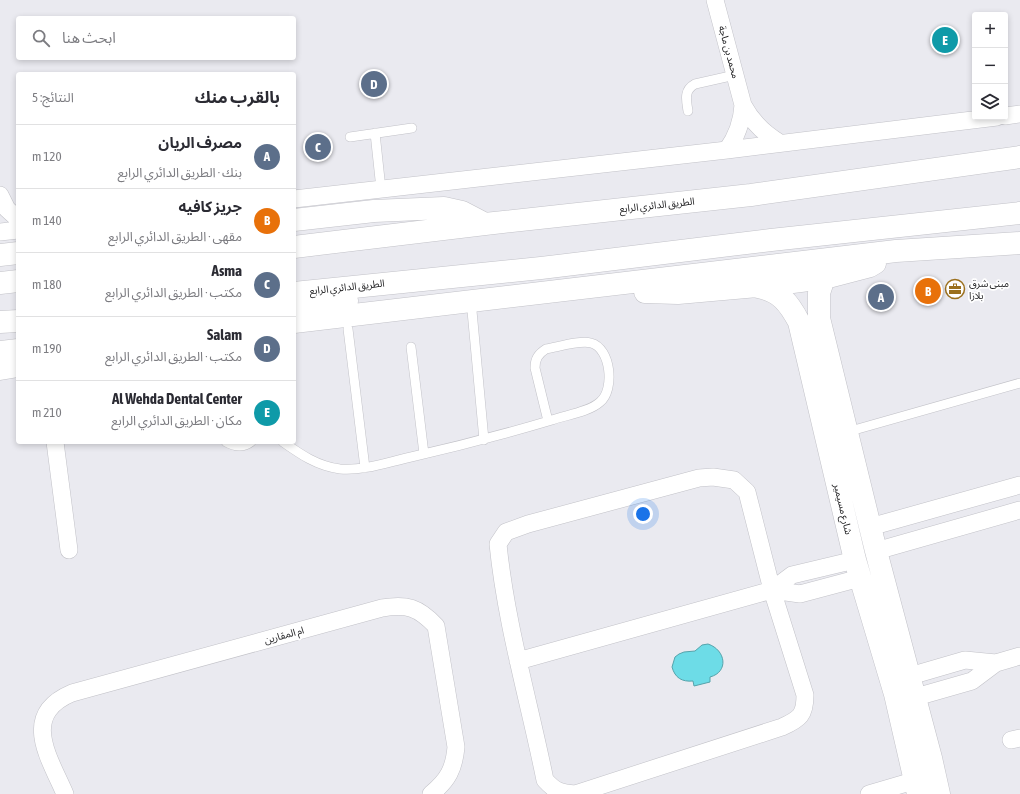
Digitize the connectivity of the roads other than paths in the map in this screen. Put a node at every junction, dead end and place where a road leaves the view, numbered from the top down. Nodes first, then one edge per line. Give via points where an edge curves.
1 (715, 0) edge
2 (735, 75) junction
3 (743, 105) junction
4 (688, 110) dead end
5 (1020, 114) edge
6 (1008, 116) edge
7 (973, 120) edge
8 (412, 128) dead end
9 (375, 133) junction
10 (350, 137) dead end
11 (780, 144) junction
12 (727, 150) junction
13 (1020, 157) edge
14 (381, 189) junction
15 (0, 195) edge
16 (296, 199) edge
17 (1020, 213) edge
18 (16, 217) edge
19 (296, 220) edge
20 (486, 224) junction
21 (16, 230) edge
22 (0, 232) edge
23 (1020, 243) edge
24 (296, 247) edge
25 (896, 251) junction
26 (16, 253) edge
27 (0, 255) edge
28 (541, 268) junction
29 (716, 272) junction
30 (824, 278) junction
31 (16, 281) edge
32 (0, 283) edge
33 (751, 286) junction
34 (296, 293) edge
35 (296, 310) edge
36 (472, 311) junction
37 (16, 321) edge
38 (0, 322) edge
39 (296, 322) edge
40 (348, 329) junction
41 (296, 335) edge
42 (411, 346) dead end
43 (0, 352) edge
44 (14, 363) edge
45 (1020, 383) edge
46 (548, 421) junction
47 (846, 432) junction
48 (484, 440) junction
49 (55, 444) edge
50 (231, 444) edge
51 (246, 444) edge
52 (285, 444) edge
53 (424, 454) junction
54 (365, 468) junction
55 (1020, 485) edge
56 (1020, 510) edge
57 (870, 528) junction
58 (70, 550) dead end
59 (876, 551) junction
60 (857, 569) junction
61 (772, 590) junction
62 (1020, 656) edge
63 (518, 661) junction
64 (996, 663) junction
65 (910, 676) junction
66 (916, 697) junction
67 (927, 786) edge
68 (65, 794) edge
69 (431, 794) edge
70 (869, 794) edge

1 - 2 street, محمد بن ماجة
2 - 3 street, محمد بن ماجة
2 - 4 lane via 691,86 687,93
3 - 11 street, محمد بن ماجة via 762,131
3 - 12 street, محمد بن ماجة via 739,129
5 - 6 street
7 - 11 street
8 - 9 lane
9 - 10 lane
9 - 14 lane
11 - 12 street
12 - 14 street
13 - 20 street, الطريق الدائري الرابع via 751,195
14 - 16 street
15 - 18 street via 7,209
17 - 28 street, الطريق الدائري الرابع
19 - 20 street via 374,211 444,208 462,212
20 - 24 street, الطريق الدائري الرابع
21 - 22 street
23 - 25 street
25 - 29 street
25 - 30 street via 870,266
26 - 27 street
28 - 34 street, الطريق الدائري الرابع
28 - 35 street
29 - 33 street, شارع مسيمير via 734,283
29 - 39 street
30 - 33 street
30 - 47 street via 819,294 819,318
31 - 32 street
33 - 36 street via 678,293 648,291
33 - 60 street, شارع مسيمير via 768,289 785,299 799,322
36 - 40 street
36 - 48 lane
37 - 38 street
40 - 41 street
40 - 54 lane
42 - 53 lane
43 - 44 street
45 - 47 lane
46 - 46 lane via 590,408 602,401 610,382 605,354 598,346 587,342 546,349 537,357 535,368
46 - 48 lane
47 - 57 street
48 - 53 lane
49 - 58 street
50 - 51 lane
52 - 54 lane via 313,462 326,466 339,469
53 - 54 lane
55 - 57 street
56 - 59 street
57 - 59 street
59 - 65 street
60 - 61 street via 792,575
60 - 67 street, شارع مسيمير via 895,694
61 - 63 street
61 - 63 street via 748,492 734,480 699,478 528,524 506,532 498,544
61 - 63 street via 805,695 802,716 782,728 575,794 558,791 545,780
62 - 64 street
64 - 65 street via 964,660
64 - 66 street via 972,681
65 - 66 street
66 - 67 street
67 - 70 street
68 - 69 street, ام المقارين via 43,744 42,731 44,718 50,707 60,698 382,608 397,606 412,608 425,615 436,626 456,747 450,774

